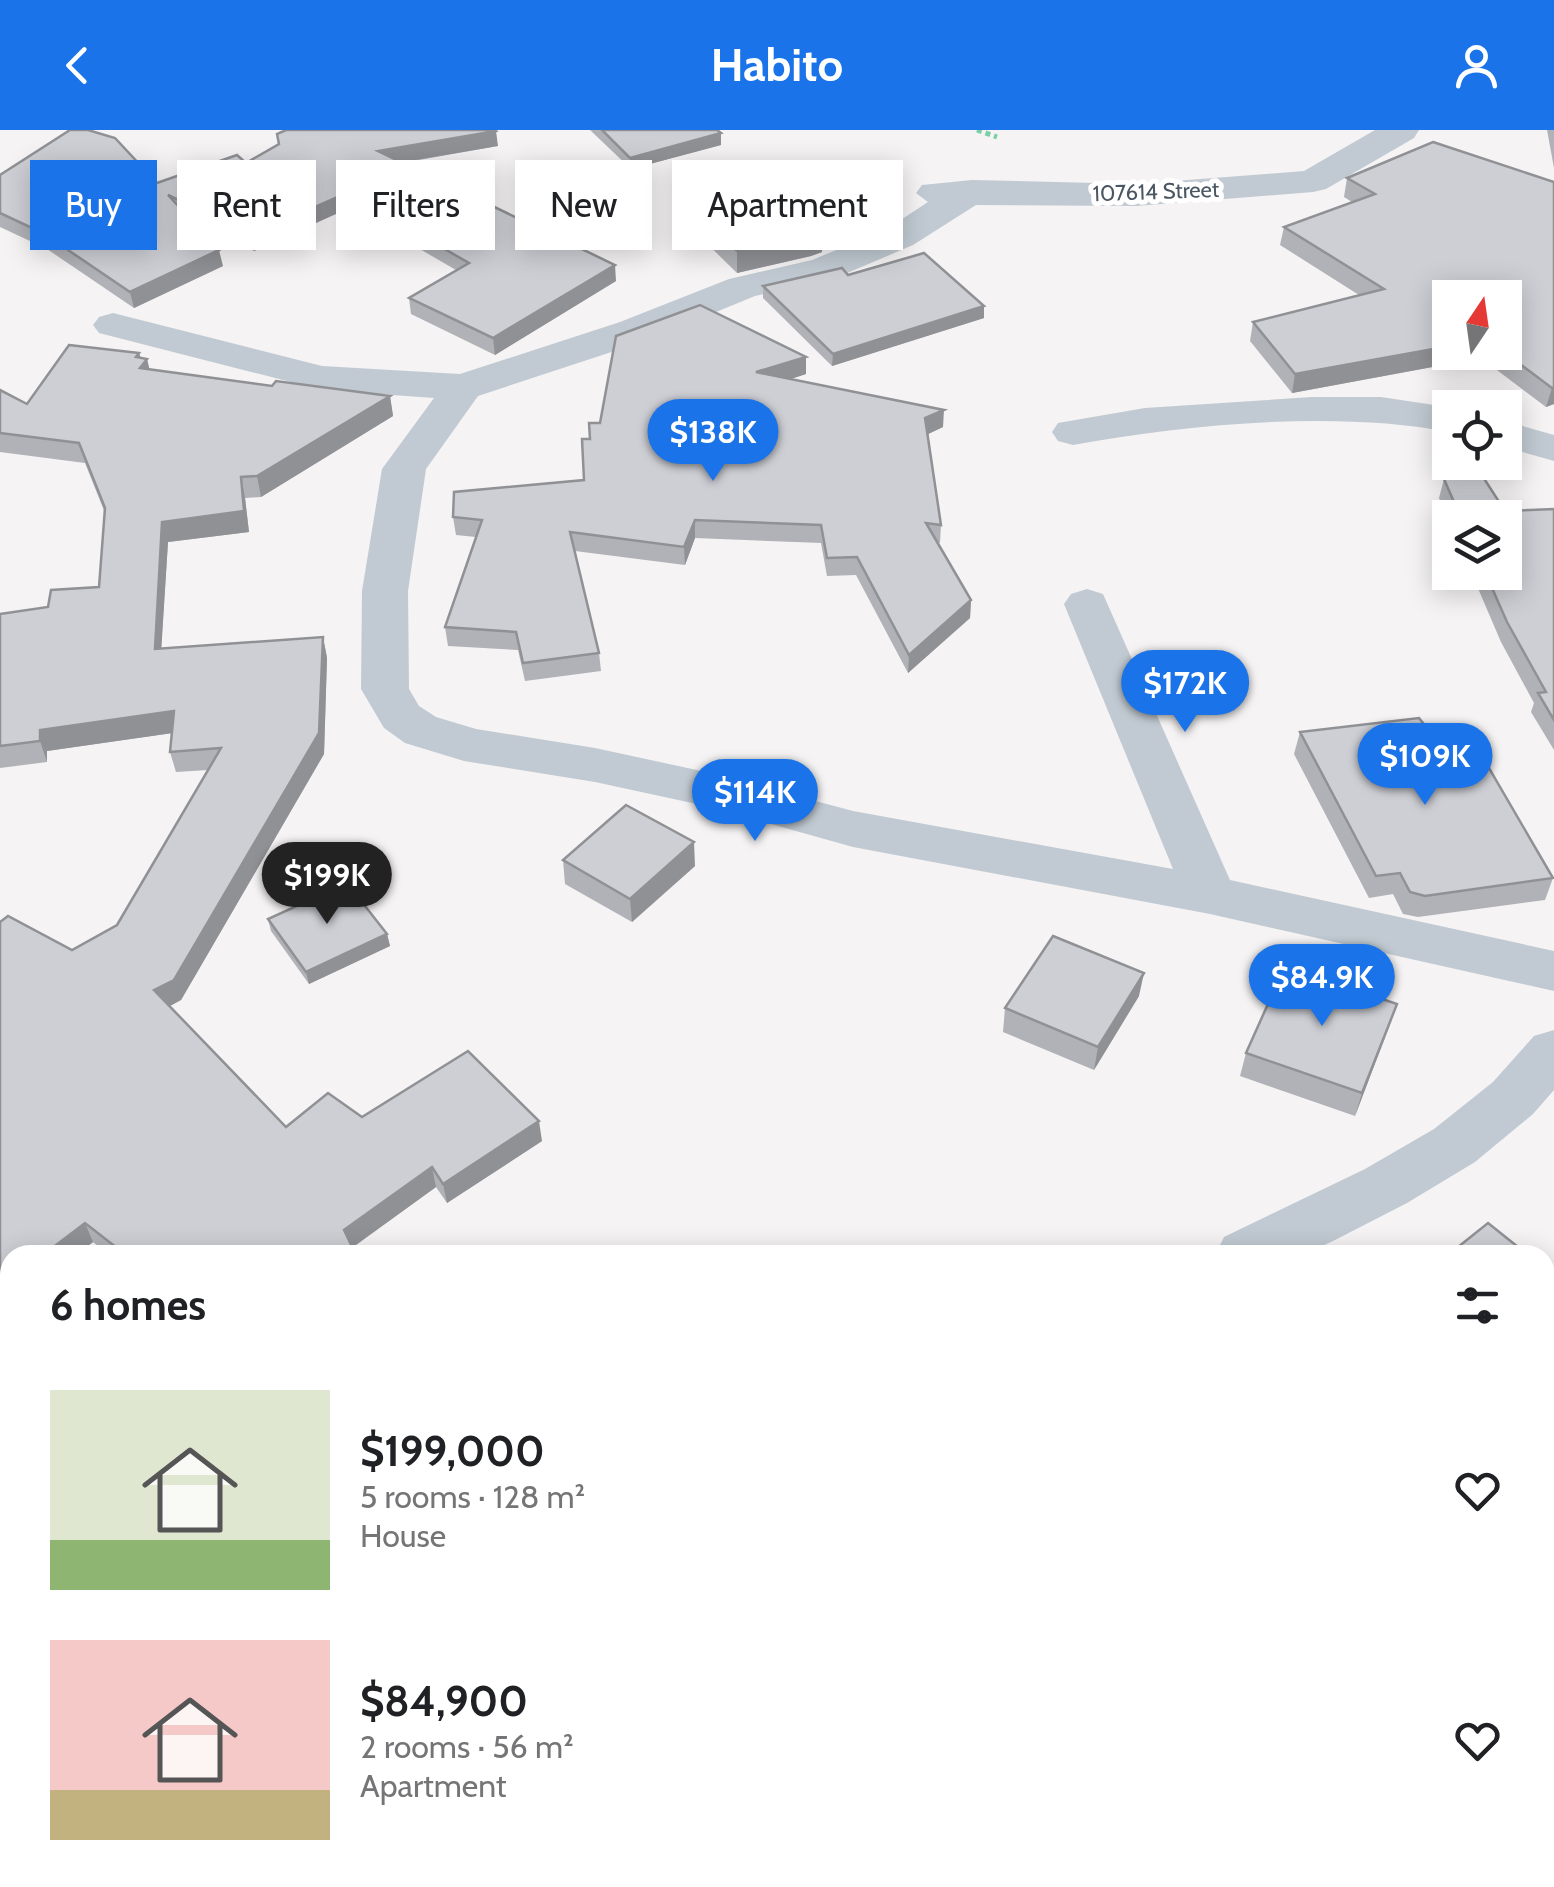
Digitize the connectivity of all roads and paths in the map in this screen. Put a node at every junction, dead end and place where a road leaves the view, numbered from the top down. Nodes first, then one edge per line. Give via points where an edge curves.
1 (1401, 130) edge
2 (972, 191) junction
3 (903, 196) edge
4 (113, 325) dead end
5 (463, 387) junction
6 (1432, 415) edge
7 (1074, 432) dead end
8 (1522, 439) edge
9 (1554, 448) edge
10 (1087, 604) dead end
11 (1210, 895) junction
12 (1554, 971) edge
13 (1554, 1051) edge
14 (1266, 1245) edge

1 - 2 street, 107614 Street via 1313,181 1136,195
2 - 3 street, 107614 Street
2 - 5 street via 900,237 824,269 743,286 634,331
4 - 5 street via 322,378
5 - 11 street via 404,469 385,592 385,689 402,716 422,731 706,789 871,833
6 - 7 street via 1332,409 1128,421
8 - 9 street
10 - 11 street
11 - 12 street
13 - 14 street via 1510,1100 1436,1157

